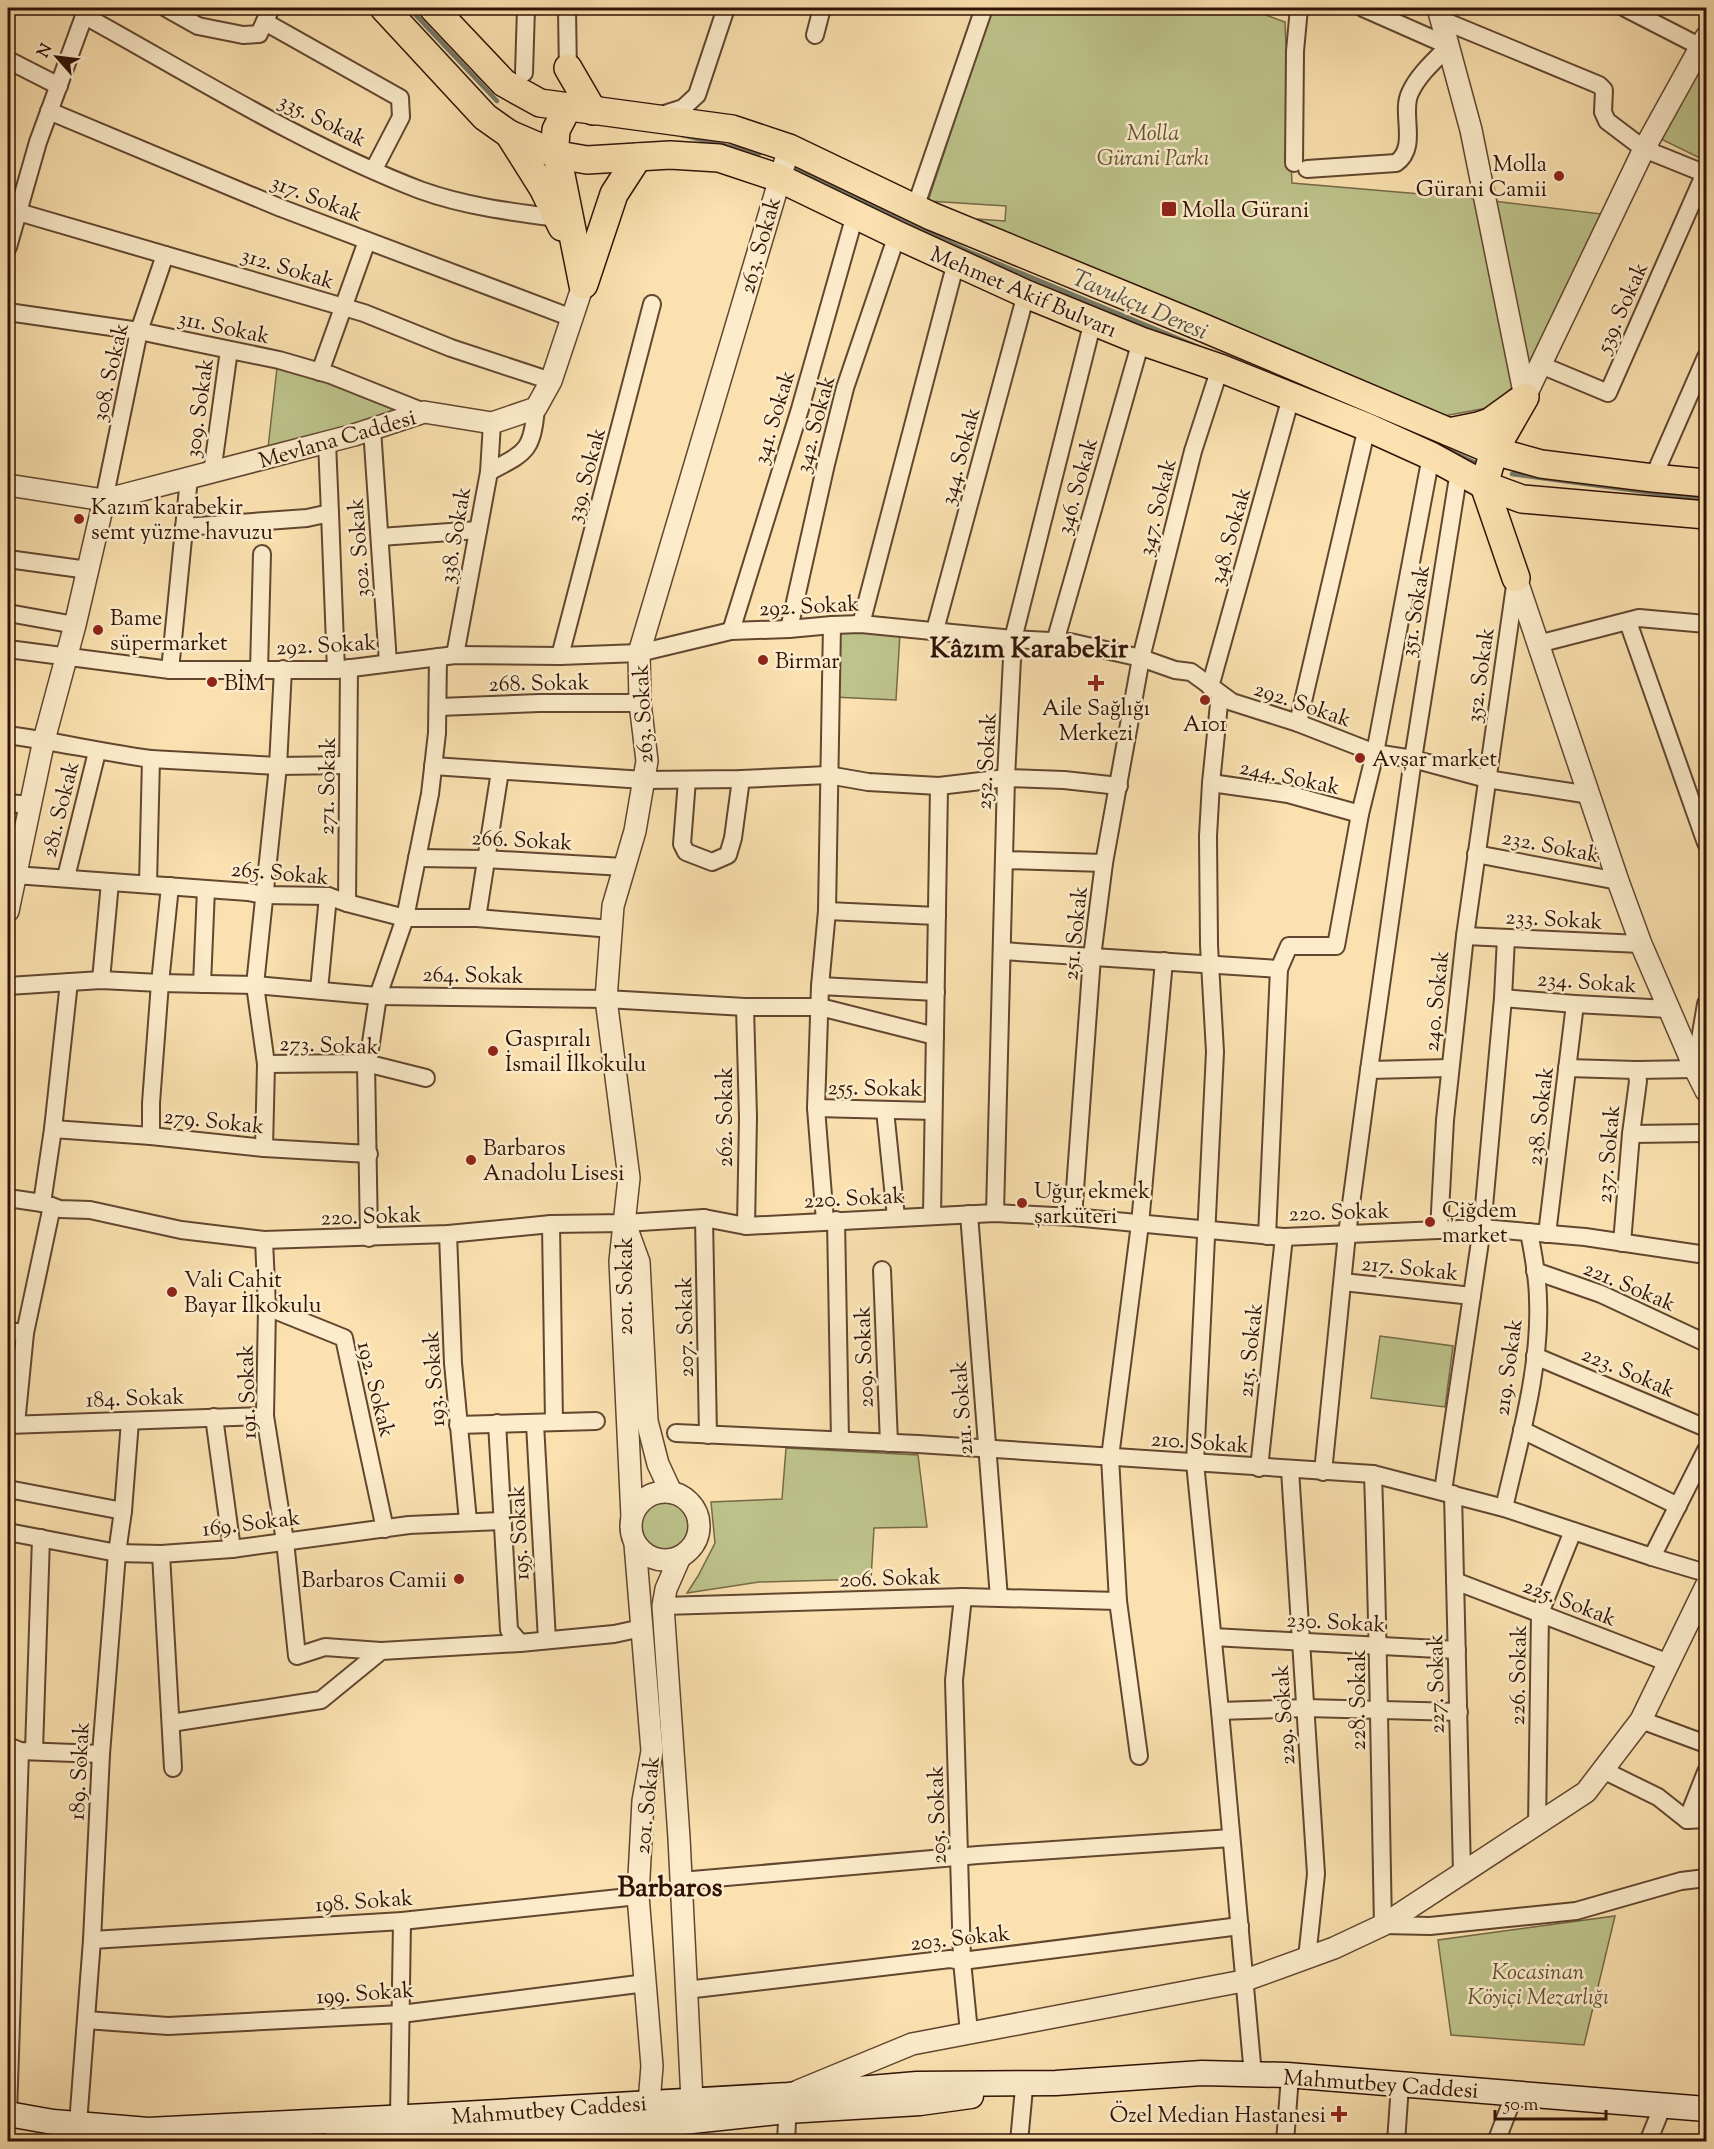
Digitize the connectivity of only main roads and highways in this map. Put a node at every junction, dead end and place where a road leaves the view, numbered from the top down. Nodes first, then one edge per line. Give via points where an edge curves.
1 (384, 8) edge
2 (433, 8) edge
3 (568, 68) road end
4 (580, 109) junction
5 (509, 134) junction
6 (558, 155) junction
7 (638, 157) junction
8 (583, 285) junction
9 (1525, 397) junction
10 (1449, 432) junction
11 (1494, 451) junction
12 (1538, 463) junction
13 (1707, 483) edge
14 (1484, 485) junction
15 (1522, 499) junction
16 (1707, 515) edge
17 (1056, 2083) junction
18 (787, 2103) junction
19 (1707, 2109) edge
20 (8, 2119) edge
21 (571, 2126) edge
22 (427, 2131) edge
23 (77, 2134) edge
24 (331, 2139) edge
25 (250, 2141) edge
26 (175, 2142) edge
27 (200, 2142) edge

1 - 5 main road, Mehmet Akif Bulvarı via 485,117
2 - 4 main road, Mehmet Akif Bulvarı via 504,83 540,103
3 - 4 main road
4 - 6 main road via 556,130
4 - 10 main road, Mehmet Akif Bulvarı via 732,129 789,148 915,208
5 - 6 main road, Mehmet Akif Bulvarı
5 - 8 main road via 558,218
6 - 7 main road, Mehmet Akif Bulvarı via 587,160
6 - 8 main road
7 - 8 main road via 614,194
7 - 14 main road, Mehmet Akif Bulvarı via 718,158 779,178 1026,294 1367,427
9 - 10 main road via 1490,422
9 - 11 main road
9 - 12 main road via 1523,437
10 - 11 main road, Mehmet Akif Bulvarı
11 - 12 main road, Mehmet Akif Bulvarı
11 - 14 main road
12 - 13 main road, Mehmet Akif Bulvarı
14 - 15 main road, Mehmet Akif Bulvarı
14 - 15 main road via 1516,578 1507,516 1515,502
15 - 16 main road, Mehmet Akif Bulvarı
17 - 18 main road, Mahmutbey Caddesi via 917,2084
17 - 18 main road, Mahmutbey Caddesi via 920,2103
17 - 19 main road, Mahmutbey Caddesi via 1202,2073 1290,2076
18 - 21 main road, Mahmutbey Caddesi via 692,2122
18 - 21 main road, Mahmutbey Caddesi via 649,2103
20 - 23 main road, Mahmutbey Caddesi via 53,2122
21 - 22 main road, Mahmutbey Caddesi
22 - 23 main road, Mahmutbey Caddesi via 399,2117
22 - 24 main road, Mahmutbey Caddesi
23 - 26 main road, Mahmutbey Caddesi
24 - 25 main road, Mahmutbey Caddesi
25 - 27 main road, Mahmutbey Caddesi

